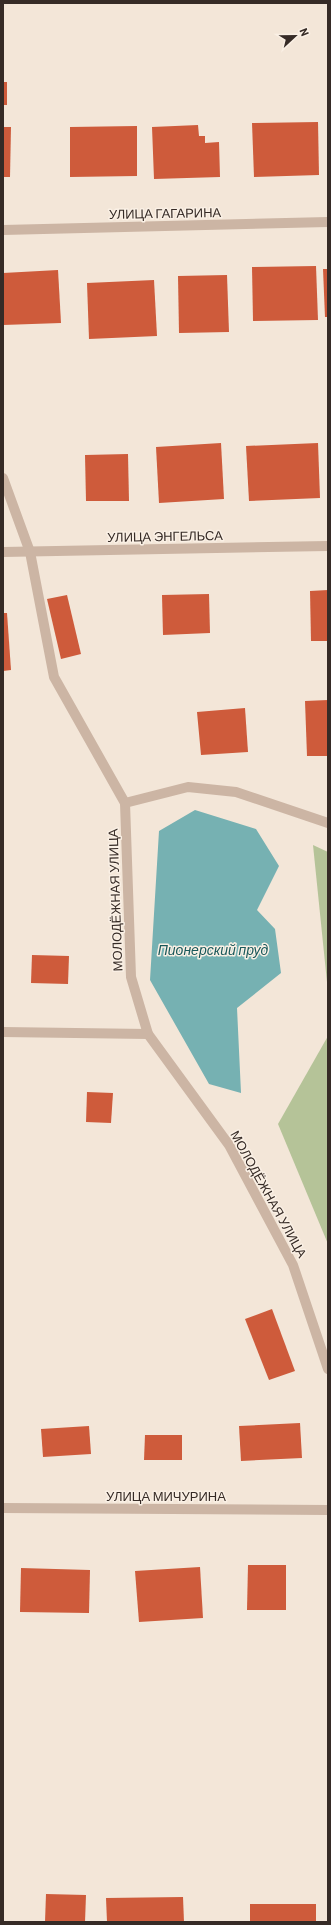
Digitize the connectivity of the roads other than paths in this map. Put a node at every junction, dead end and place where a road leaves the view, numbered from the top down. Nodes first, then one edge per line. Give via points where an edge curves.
1 (328, 222) edge
2 (3, 230) edge
3 (3, 478) edge
4 (328, 546) edge
5 (3, 552) edge
6 (30, 552) junction
7 (125, 803) junction
8 (328, 823) edge
9 (3, 1032) edge
10 (148, 1034) junction
11 (328, 1369) edge
12 (3, 1508) edge
13 (328, 1510) edge

1 - 2 street, УЛИЦА ГАГАРИНА
3 - 6 street, МОЛОДЁЖНАЯ УЛИЦА
4 - 6 street, УЛИЦА ЭНГЕЛЬСА
5 - 6 street, УЛИЦА ЭНГЕЛЬСА
6 - 7 street, МОЛОДЁЖНАЯ УЛИЦА via 54,677
7 - 8 street via 188,787 236,792
7 - 10 street, МОЛОДЁЖНАЯ УЛИЦА via 131,977
9 - 10 street
10 - 11 street, МОЛОДЁЖНАЯ УЛИЦА via 229,1145 294,1265
12 - 13 street, УЛИЦА МИЧУРИНА

